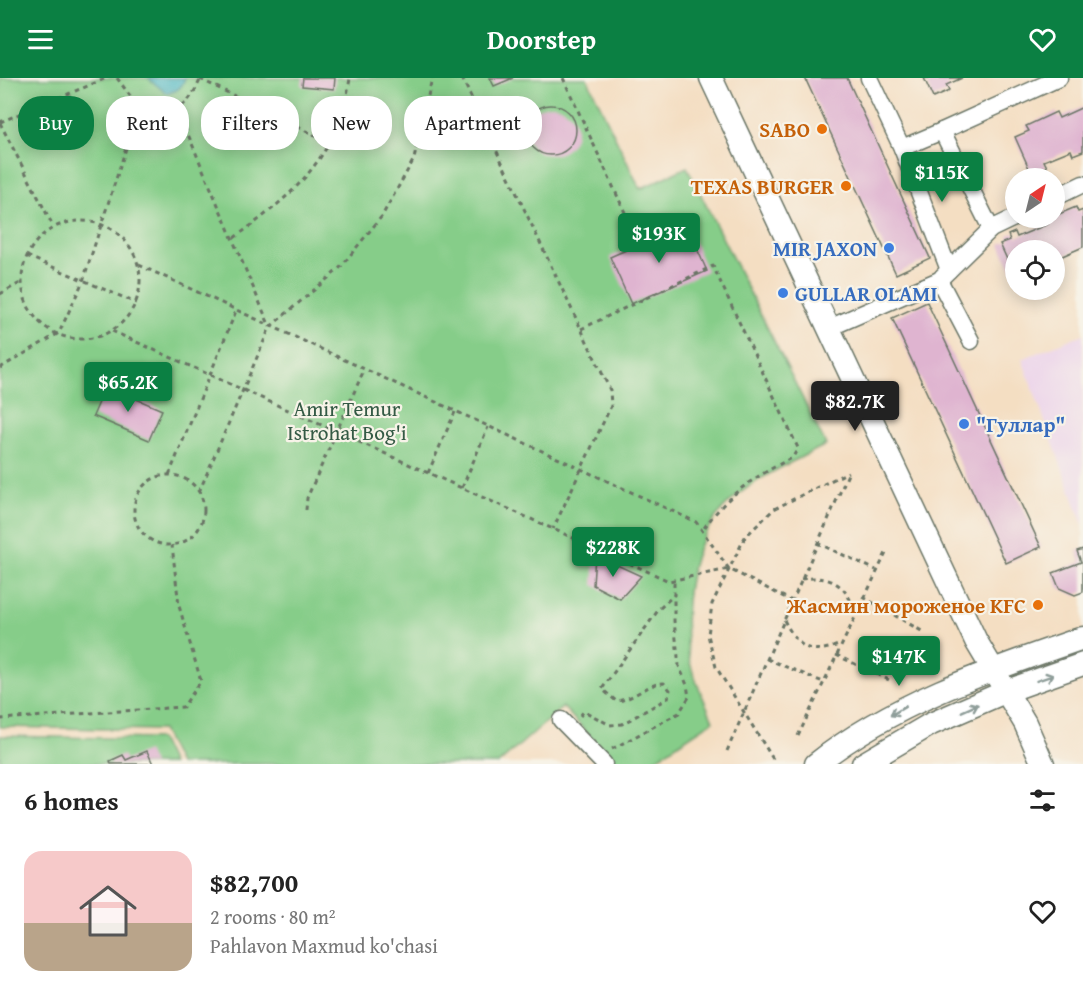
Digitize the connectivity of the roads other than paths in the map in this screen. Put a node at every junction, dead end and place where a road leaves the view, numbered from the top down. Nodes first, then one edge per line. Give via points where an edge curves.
1 (711, 78) edge
2 (869, 78) edge
3 (1059, 78) edge
4 (942, 130) junction
5 (902, 148) junction
6 (1083, 184) edge
7 (1065, 193) edge
8 (1005, 222) edge
9 (991, 229) junction
10 (944, 275) junction
11 (829, 328) junction
12 (971, 341) dead end
13 (1083, 638) edge
14 (1083, 664) edge
15 (1001, 667) junction
16 (1007, 691) junction
17 (561, 720) dead end
18 (605, 756) edge
19 (816, 764) edge
20 (863, 764) edge
21 (1043, 764) edge

1 - 11 main road
2 - 5 street
3 - 4 street
4 - 5 street
4 - 9 street
5 - 10 street
6 - 7 street
8 - 9 street
9 - 10 street
10 - 11 street
10 - 12 street
11 - 15 main road
13 - 15 main road
16 -> 14 main road
15 - 16 main road
15 -> 19 main road via 907,706
20 -> 16 main road via 931,724
16 - 21 main road
17 - 18 street

